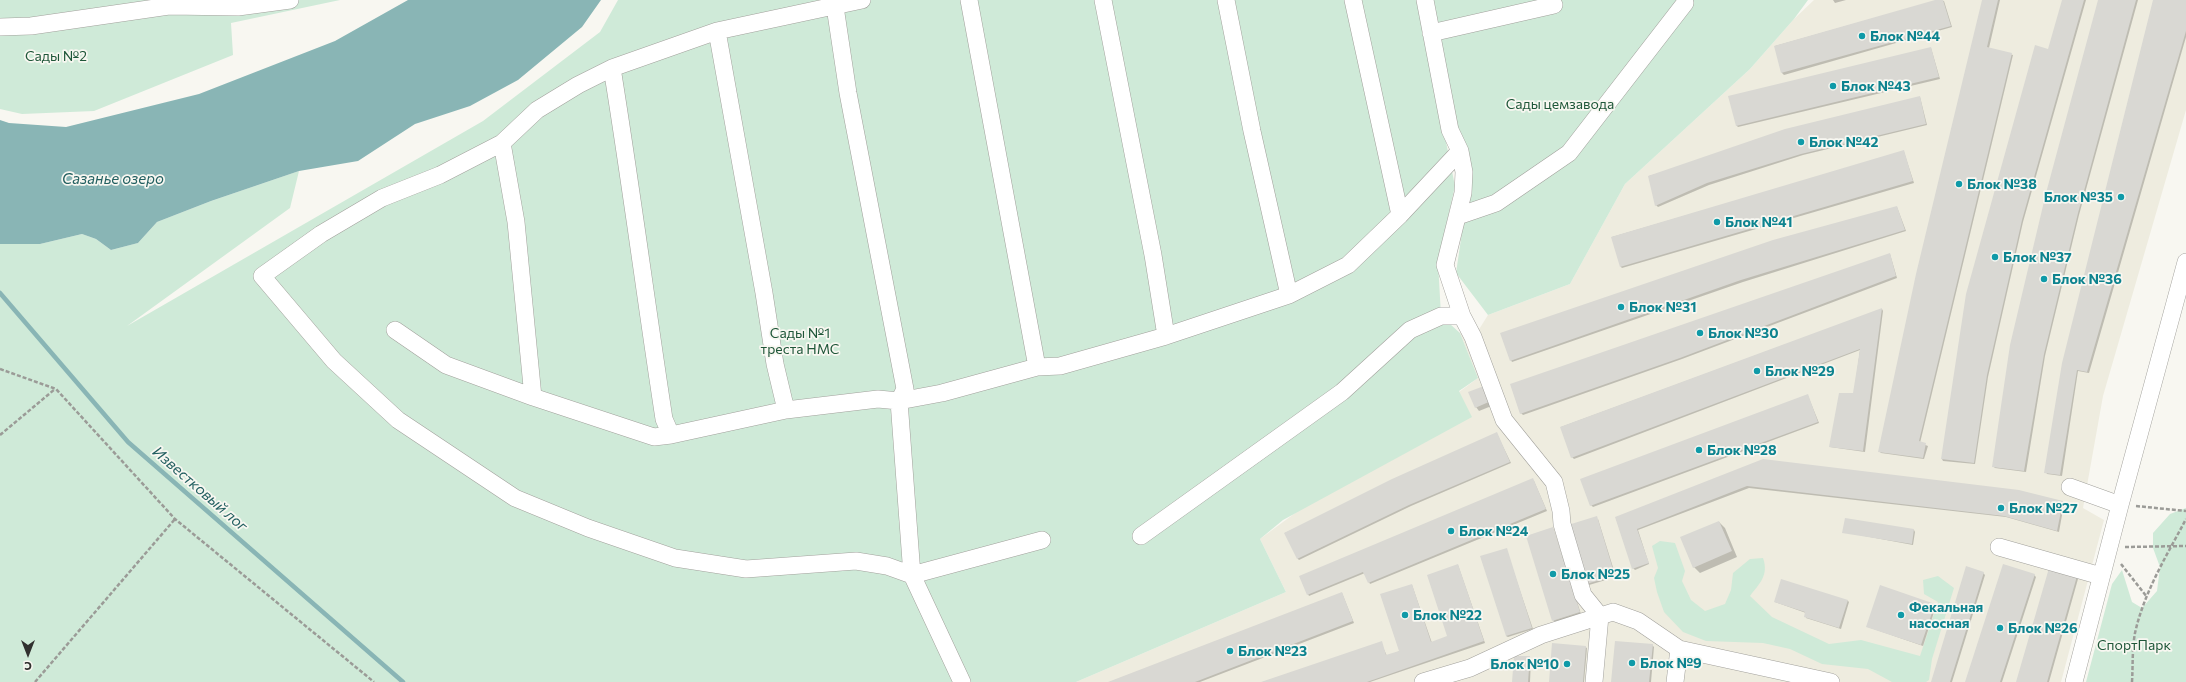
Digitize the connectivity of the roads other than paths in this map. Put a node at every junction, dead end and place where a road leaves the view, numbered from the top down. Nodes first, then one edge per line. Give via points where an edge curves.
1 (290, 0) edge
2 (862, 0) edge
3 (969, 0) edge
4 (1103, 0) edge
5 (1226, 0) edge
6 (1352, 0) edge
7 (1425, 0) edge
8 (1685, 3) dead end
9 (835, 4) edge
10 (1554, 4) dead end
11 (0, 26) edge
12 (717, 31) junction
13 (1431, 33) junction
14 (612, 68) junction
15 (502, 143) junction
16 (1460, 151) junction
17 (1400, 215) junction
18 (1458, 216) junction
19 (2186, 262) edge
20 (1289, 295) junction
21 (1462, 316) junction
22 (395, 330) dead end
23 (1166, 336) junction
24 (1037, 367) junction
25 (533, 397) junction
26 (899, 402) junction
27 (786, 410) junction
28 (671, 435) junction
29 (2070, 487) dead end
30 (2120, 505) junction
31 (1141, 536) dead end
32 (1042, 540) dead end
33 (1999, 547) dead end
34 (912, 575) junction
35 (2101, 576) junction
36 (1600, 616) junction
37 (1679, 650) junction
38 (962, 682) edge
39 (1423, 682) edge
40 (1594, 682) edge
41 (1675, 682) edge
42 (1830, 682) edge
43 (2074, 682) edge

1 - 11 street via 238,7 168,6 31,26
2 - 9 street
3 - 24 street
4 - 23 street via 1153,255
5 - 20 street
6 - 17 street
7 - 13 street
8 - 18 street via 1569,154 1496,203
9 - 12 street
9 - 26 street via 852,116 905,389
10 - 13 street
12 - 14 street
12 - 27 street via 775,364
13 - 16 street via 1450,130
14 - 15 street via 537,110
14 - 28 street via 664,419
15 - 25 street via 516,222
15 - 34 street via 440,175 382,198 321,234 262,276 334,362 398,420 515,498 588,528 675,558 746,569 856,561 887,566
16 - 17 street
16 - 18 street via 1464,172
17 - 20 street via 1348,265
18 - 21 street via 1445,265
19 - 30 street
20 - 23 street
21 - 31 street via 1441,316 1410,330 1342,392
21 - 36 street via 1473,337 1504,420 1554,482 1562,524 1584,595
22 - 25 street via 446,365
23 - 24 street via 1060,366
24 - 26 street
25 - 28 street via 654,437
26 - 27 street via 878,399
26 - 34 street
27 - 28 street
29 - 30 street
30 - 35 street
32 - 34 street
33 - 35 street
34 - 38 street
35 - 43 street
36 - 37 street via 1613,612 1638,621
36 - 39 street via 1541,635 1470,668
36 - 40 street
37 - 41 street
37 - 42 street

